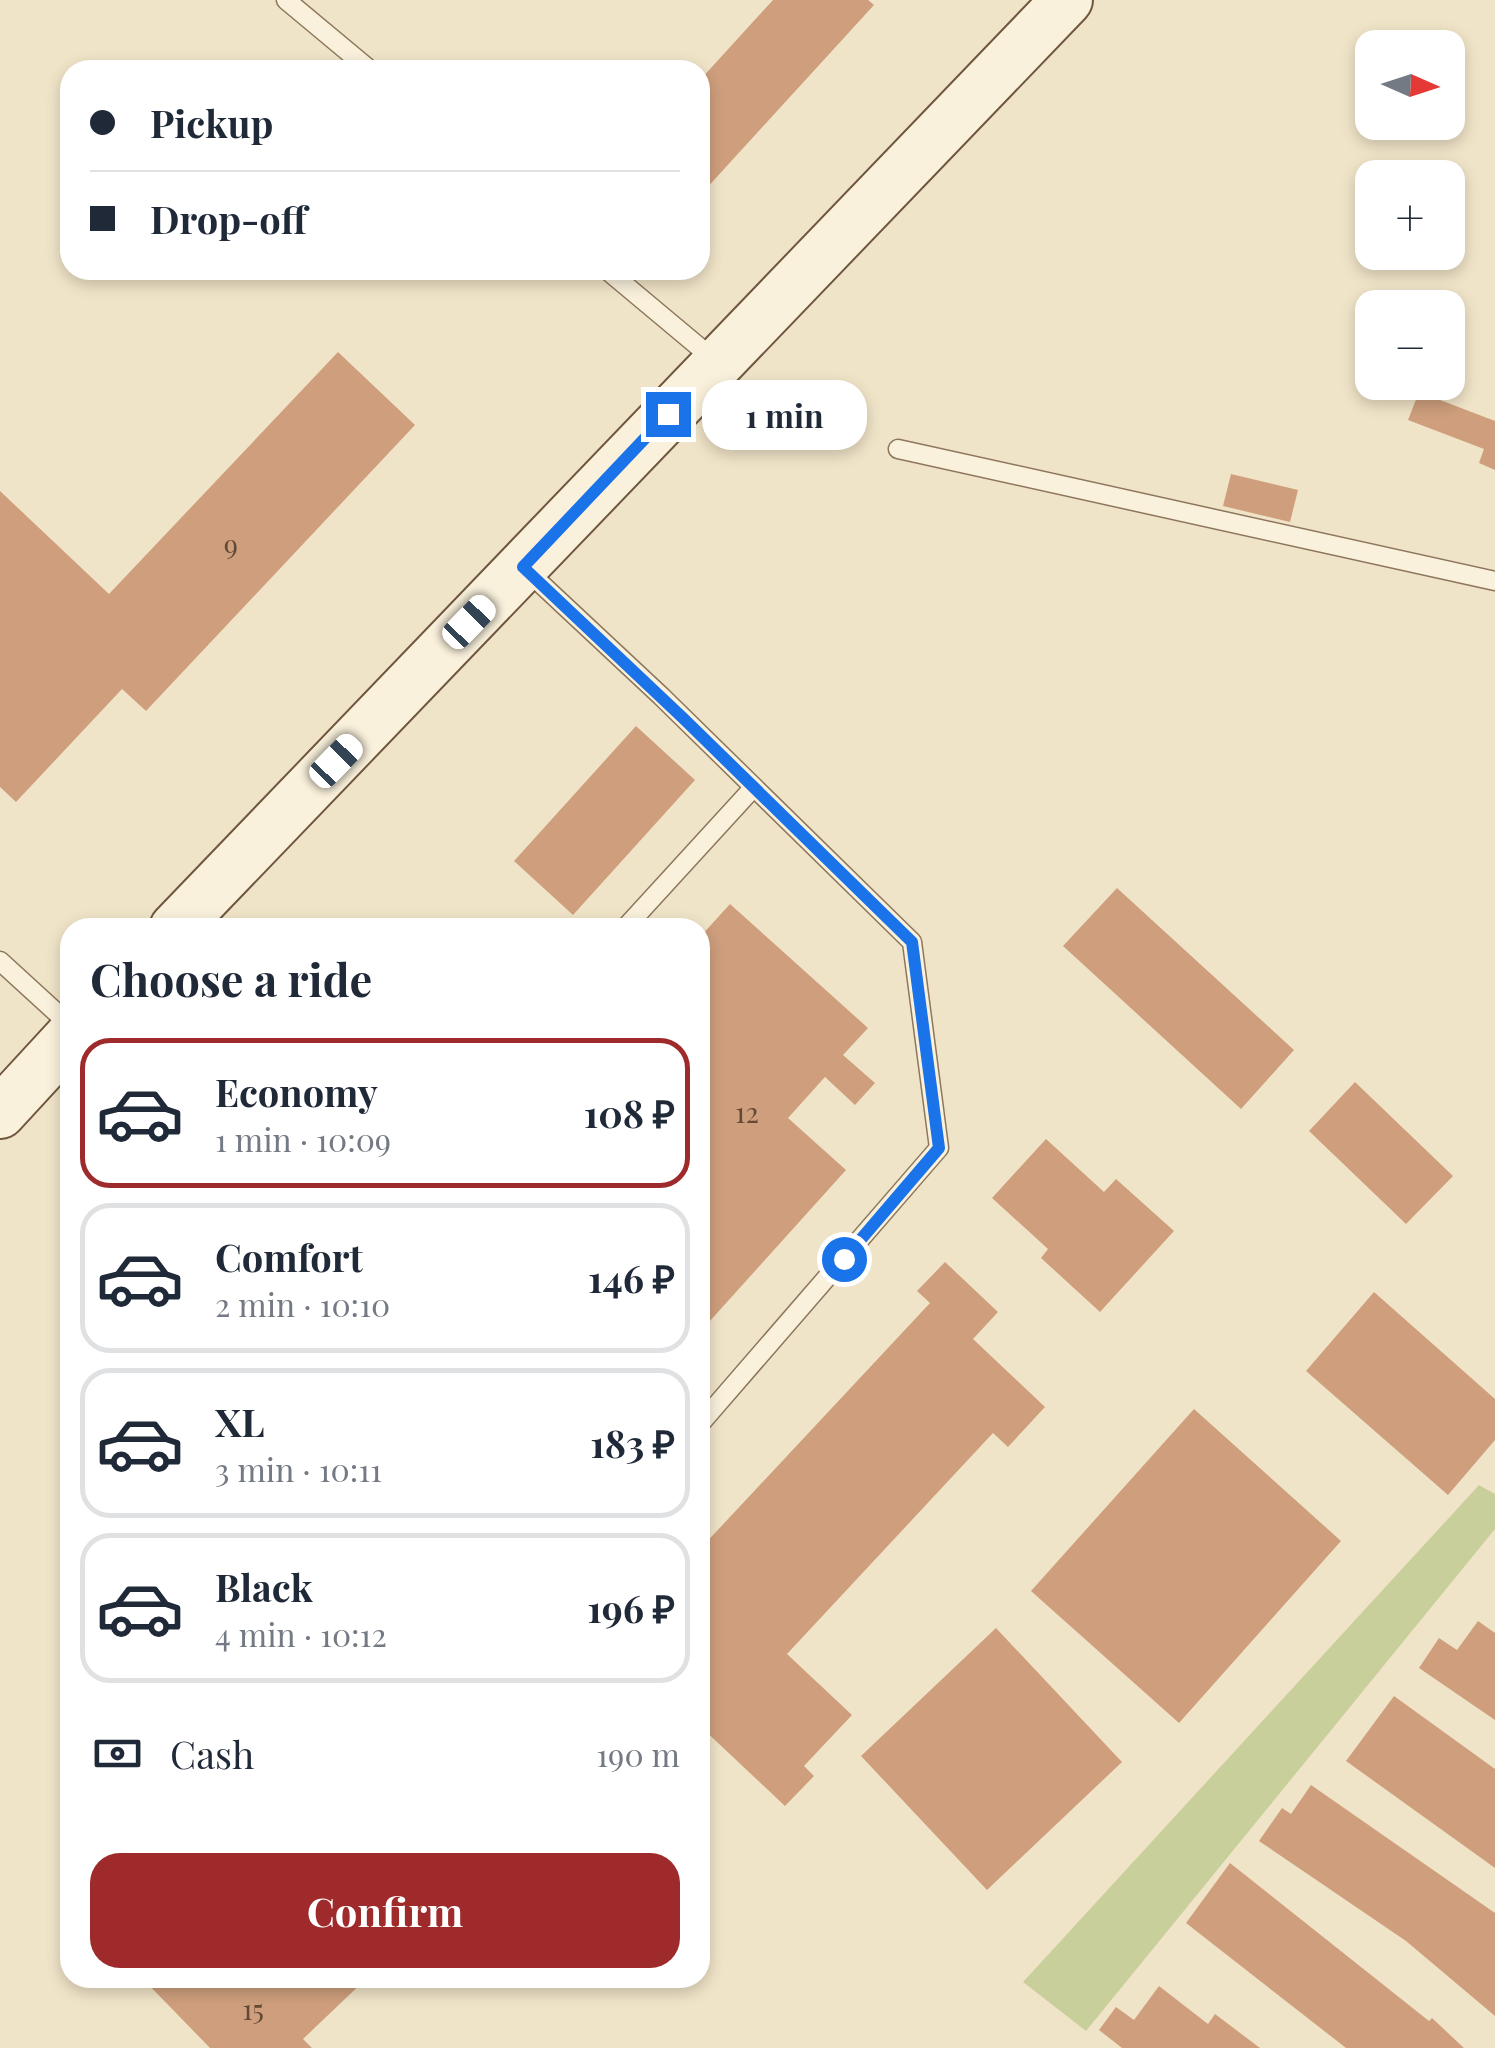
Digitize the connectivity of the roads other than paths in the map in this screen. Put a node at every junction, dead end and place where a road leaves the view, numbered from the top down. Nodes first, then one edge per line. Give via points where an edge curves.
1 (286, 0) edge
2 (1067, 0) edge
3 (358, 60) edge
4 (619, 280) edge
5 (717, 363) junction
6 (898, 449) dead end
7 (523, 567) junction
8 (1495, 581) edge
9 (754, 787) junction
10 (185, 918) edge
11 (633, 918) edge
12 (0, 962) edge
13 (60, 1017) edge
14 (60, 1048) edge
15 (0, 1113) edge
16 (710, 1412) edge

1 - 3 lane
2 - 5 street
4 - 5 lane
5 - 7 street
6 - 8 lane
7 - 9 lane
7 - 10 street
9 - 11 lane
9 - 16 lane via 912,942 939,1148
12 - 13 lane
14 - 15 street

